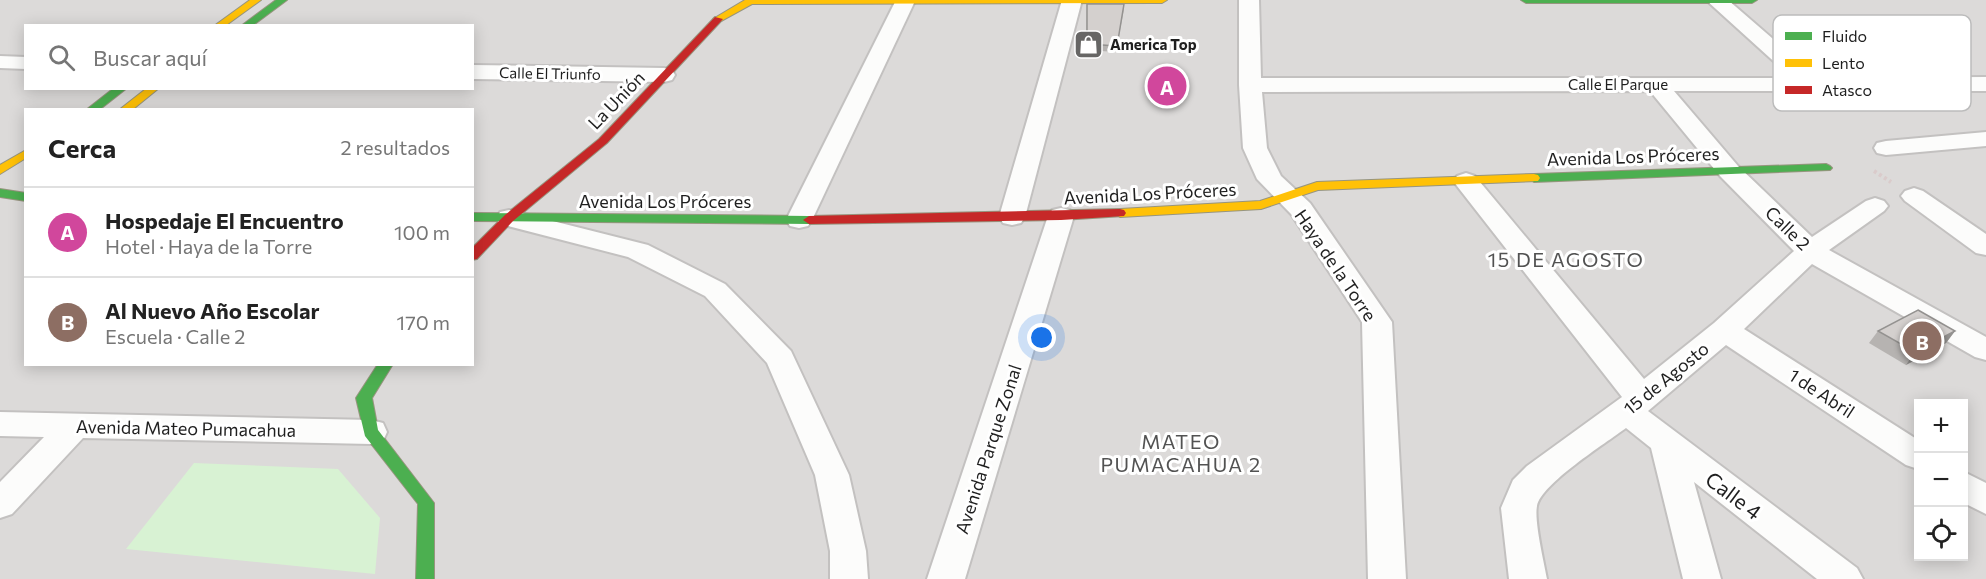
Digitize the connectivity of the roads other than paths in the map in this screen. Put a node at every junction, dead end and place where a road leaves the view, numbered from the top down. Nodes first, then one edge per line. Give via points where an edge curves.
1 (256, 0) edge
2 (282, 0) edge
3 (797, 0) edge
4 (966, 0) edge
5 (1072, 0) edge
6 (1146, 0) edge
7 (1162, 0) edge
8 (1249, 0) edge
9 (1526, 0) edge
10 (1716, 0) edge
11 (1752, 0) edge
12 (749, 1) edge
13 (905, 1) edge
14 (221, 24) edge
15 (248, 24) edge
16 (1773, 50) edge
17 (0, 62) edge
18 (24, 63) edge
19 (474, 72) edge
20 (664, 75) junction
21 (1655, 84) junction
22 (1773, 84) edge
23 (1250, 85) junction
24 (119, 90) edge
25 (151, 90) edge
26 (94, 108) edge
27 (127, 108) edge
28 (1986, 139) edge
29 (1886, 148) dead end
30 (24, 154) edge
31 (1826, 168) dead end
32 (0, 170) edge
33 (1729, 171) junction
34 (1466, 181) junction
35 (17, 182) dead end
36 (0, 192) edge
37 (1288, 196) junction
38 (1914, 196) dead end
39 (24, 197) edge
40 (1875, 206) dead end
41 (1061, 216) junction
42 (474, 217) edge
43 (1012, 217) junction
44 (508, 218) junction
45 (799, 220) junction
46 (1986, 247) edge
47 (1810, 251) junction
48 (474, 254) edge
49 (1725, 330) junction
50 (1986, 350) edge
51 (385, 366) edge
52 (1633, 405) junction
53 (0, 424) edge
54 (75, 426) junction
55 (371, 432) junction
56 (1667, 444) junction
57 (1914, 453) edge
58 (1968, 489) edge
59 (1986, 500) edge
60 (0, 504) edge
61 (425, 579) edge
62 (849, 579) edge
63 (946, 579) edge
64 (1387, 579) edge
65 (1528, 579) edge
66 (1702, 579) edge
67 (1844, 579) edge

1 - 14 street
2 - 15 street
3 - 12 street, La Unión
3 - 13 street, La Unión
4 - 5 street, La Unión
4 - 13 street, La Unión
5 - 6 street, La Unión
5 - 43 street
6 - 7 street, La Unión
8 - 23 street, Haya de la Torre
9 - 10 street
10 - 11 street
10 - 16 street
12 - 20 street, La Unión via 722,15
13 - 45 street
17 - 18 street
19 - 20 street, Calle El Triunfo
20 - 44 street, La Unión via 603,141
21 - 22 street, Calle El Parque
21 - 23 street, Calle El Parque
21 - 33 street, Calle 2
23 - 37 street, Haya de la Torre via 1256,148 1270,178
24 - 26 street
25 - 27 street
28 - 29 street
30 - 32 street
31 - 33 street, Avenida Los Próceres
33 - 34 street, Avenida Los Próceres
33 - 47 street, Calle 2
34 - 37 street, Avenida Los Próceres via 1317,186
34 - 52 street, Calle 4
35 - 36 street
36 - 39 street
37 - 41 street, Avenida Los Próceres via 1261,205
37 - 64 street, Haya de la Torre via 1301,209 1377,322
38 - 46 street
40 - 47 street, 15 de Agosto
41 - 43 street, Avenida Los Próceres
41 - 63 street, Avenida Parque Zonal
42 - 44 street, Avenida Los Próceres
43 - 45 street, Avenida Los Próceres
44 - 45 street, Avenida Los Próceres
44 - 48 street, La Unión
44 - 62 street via 638,251 715,290 780,358 832,475 848,551
47 - 49 street, 15 de Agosto
47 - 50 street, Calle 2
49 - 52 street, 15 de Agosto
49 - 57 street, 1 de Abril
51 - 55 street via 364,398
52 - 56 street, Calle 4
52 - 65 street, 15 de Agosto via 1539,475 1525,490 1519,508
53 - 54 street, Avenida Mateo Pumacahua
54 - 55 street, Avenida Mateo Pumacahua
54 - 60 street
55 - 61 street via 426,503
56 - 66 street
56 - 67 street, Calle 4
58 - 59 street

